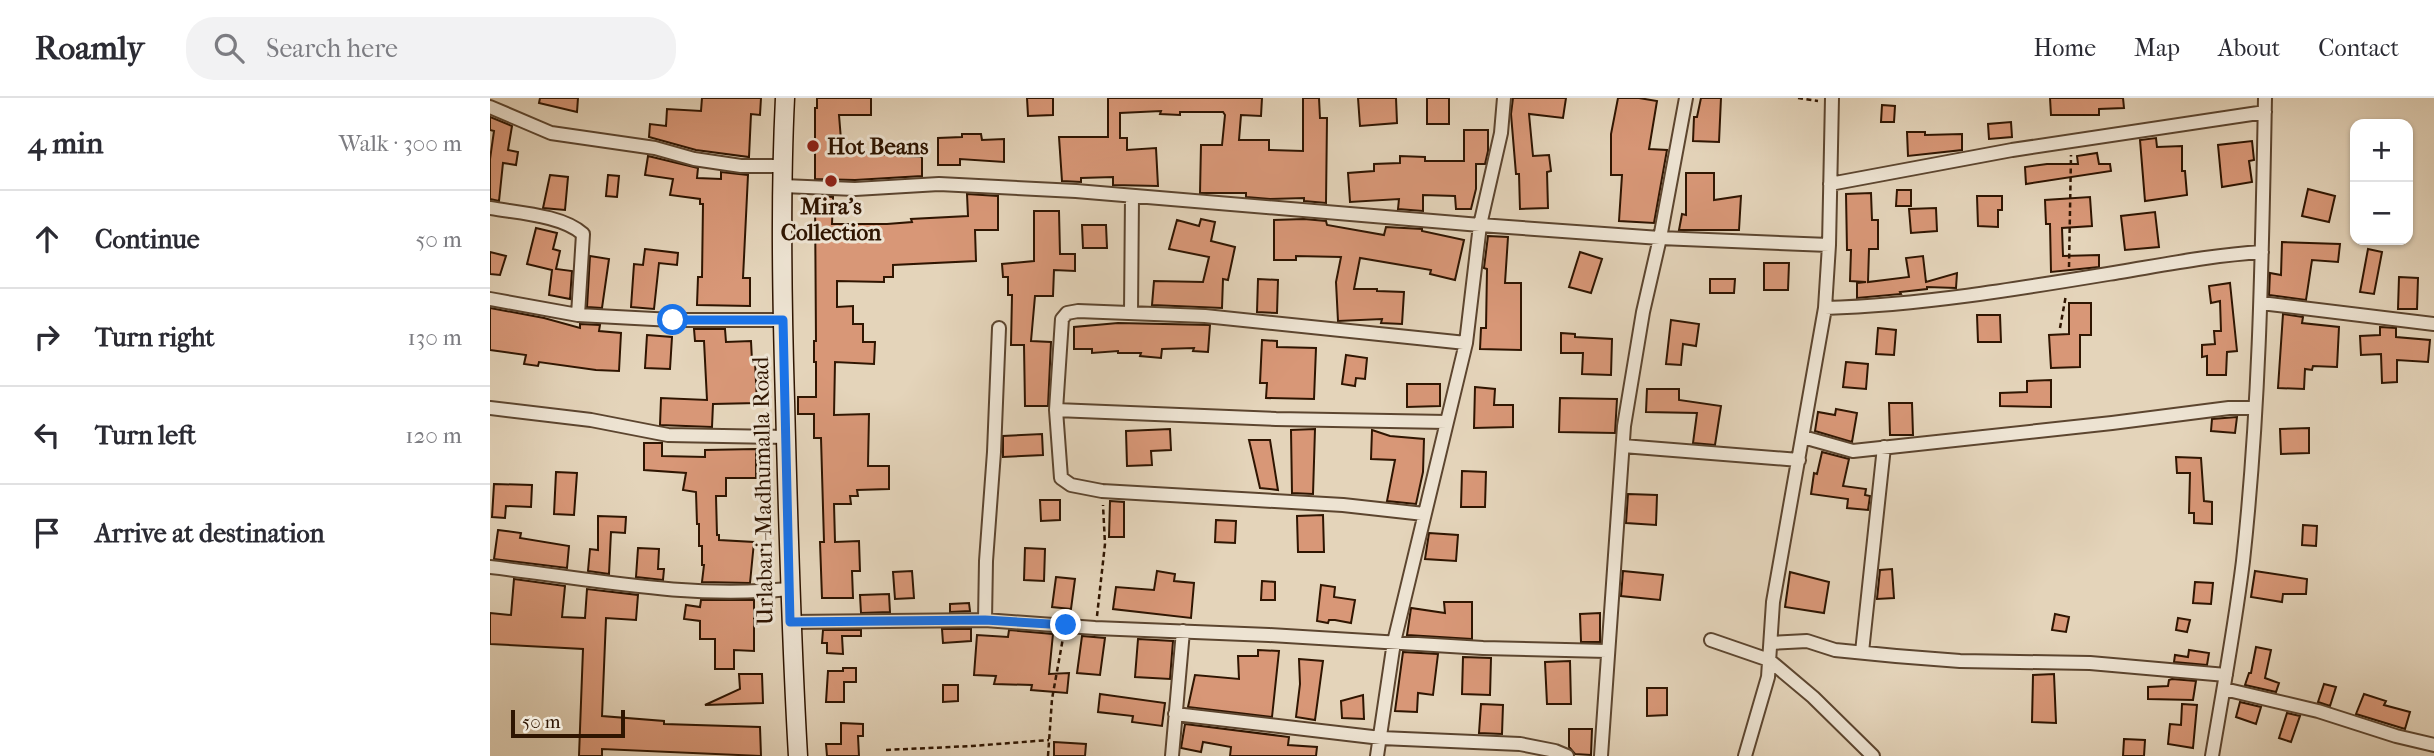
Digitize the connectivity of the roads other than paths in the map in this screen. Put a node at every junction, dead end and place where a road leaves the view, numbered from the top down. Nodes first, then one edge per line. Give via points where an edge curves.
1 (785, 98) edge
2 (1504, 98) edge
3 (1686, 98) edge
4 (2265, 98) edge
5 (1832, 101) edge
6 (490, 107) edge
7 (2265, 112) junction
8 (781, 166) junction
9 (1829, 184) junction
10 (783, 186) junction
11 (1132, 196) junction
12 (490, 208) edge
13 (1480, 225) junction
14 (1660, 238) junction
15 (1829, 245) junction
16 (2262, 252) junction
17 (490, 299) edge
18 (2262, 303) junction
19 (1825, 307) junction
20 (1131, 313) junction
21 (578, 316) junction
22 (783, 320) junction
23 (2434, 324) edge
24 (999, 328) dead end
25 (1466, 342) junction
26 (490, 408) edge
27 (2255, 408) junction
28 (1056, 410) junction
29 (1447, 422) junction
30 (786, 437) junction
31 (1803, 437) junction
32 (1623, 446) junction
33 (1884, 447) junction
34 (1799, 460) junction
35 (1424, 513) junction
36 (490, 567) edge
37 (789, 589) junction
38 (985, 620) junction
39 (790, 622) junction
40 (1183, 631) junction
41 (1711, 640) dead end
42 (1394, 642) junction
43 (1771, 643) junction
44 (1607, 651) junction
45 (1862, 652) junction
46 (1769, 660) junction
47 (2226, 674) junction
48 (2224, 689) junction
49 (1175, 714) junction
50 (1381, 738) junction
51 (2434, 745) edge
52 (799, 756) edge
53 (1172, 756) edge
54 (1377, 756) edge
55 (1567, 756) edge
56 (1601, 756) edge
57 (1745, 756) edge
58 (1874, 756) edge
59 (2212, 756) edge

1 - 8 main road, Urlabari-Madhumalla Road
2 - 13 street via 1501,133
3 - 14 street
4 - 7 street
5 - 9 street
6 - 8 street via 551,133 741,166
7 - 9 street via 2012,150
7 - 16 street
8 - 10 main road, Urlabari-Madhumalla Road
9 - 15 street
10 - 11 street via 855,189 939,184
10 - 22 main road, Urlabari-Madhumalla Road
11 - 13 street
11 - 20 street
12 - 21 street via 563,222 583,234
13 - 14 street
13 - 25 street
14 - 15 street
14 - 32 street via 1643,312
15 - 19 street
16 - 18 street
16 - 19 street via 1903,303
17 - 21 street
18 - 23 street
18 - 27 street
19 - 31 street
20 - 25 street
20 - 28 street via 1078,311 1062,319
21 - 22 street
22 - 30 main road, Urlabari-Madhumalla Road
24 - 38 street
25 - 29 street
26 - 30 street via 668,435
27 - 33 street
27 - 47 street via 2243,561
28 - 29 street
28 - 35 street via 1061,478 1071,485 1102,491
29 - 35 street
30 - 37 main road, Urlabari-Madhumalla Road
31 - 33 street via 1853,451
31 - 34 street
32 - 34 street
32 - 44 street
33 - 45 street
34 - 43 street via 1773,602
35 - 42 street
36 - 37 street via 669,591
37 - 39 main road, Urlabari-Madhumalla Road
38 - 39 street
38 - 40 street
39 - 52 main road, Urlabari-Madhumalla Road
40 - 42 street
40 - 49 street
41 - 46 street
42 - 44 street
42 - 50 street
43 - 45 street via 1807,640 1835,650
43 - 46 street
44 - 56 street
45 - 47 street
46 - 57 street
46 - 58 street
47 - 48 street
48 - 51 street
48 - 59 street
49 - 50 street
49 - 53 street
50 - 54 street
50 - 55 street via 1520,744

